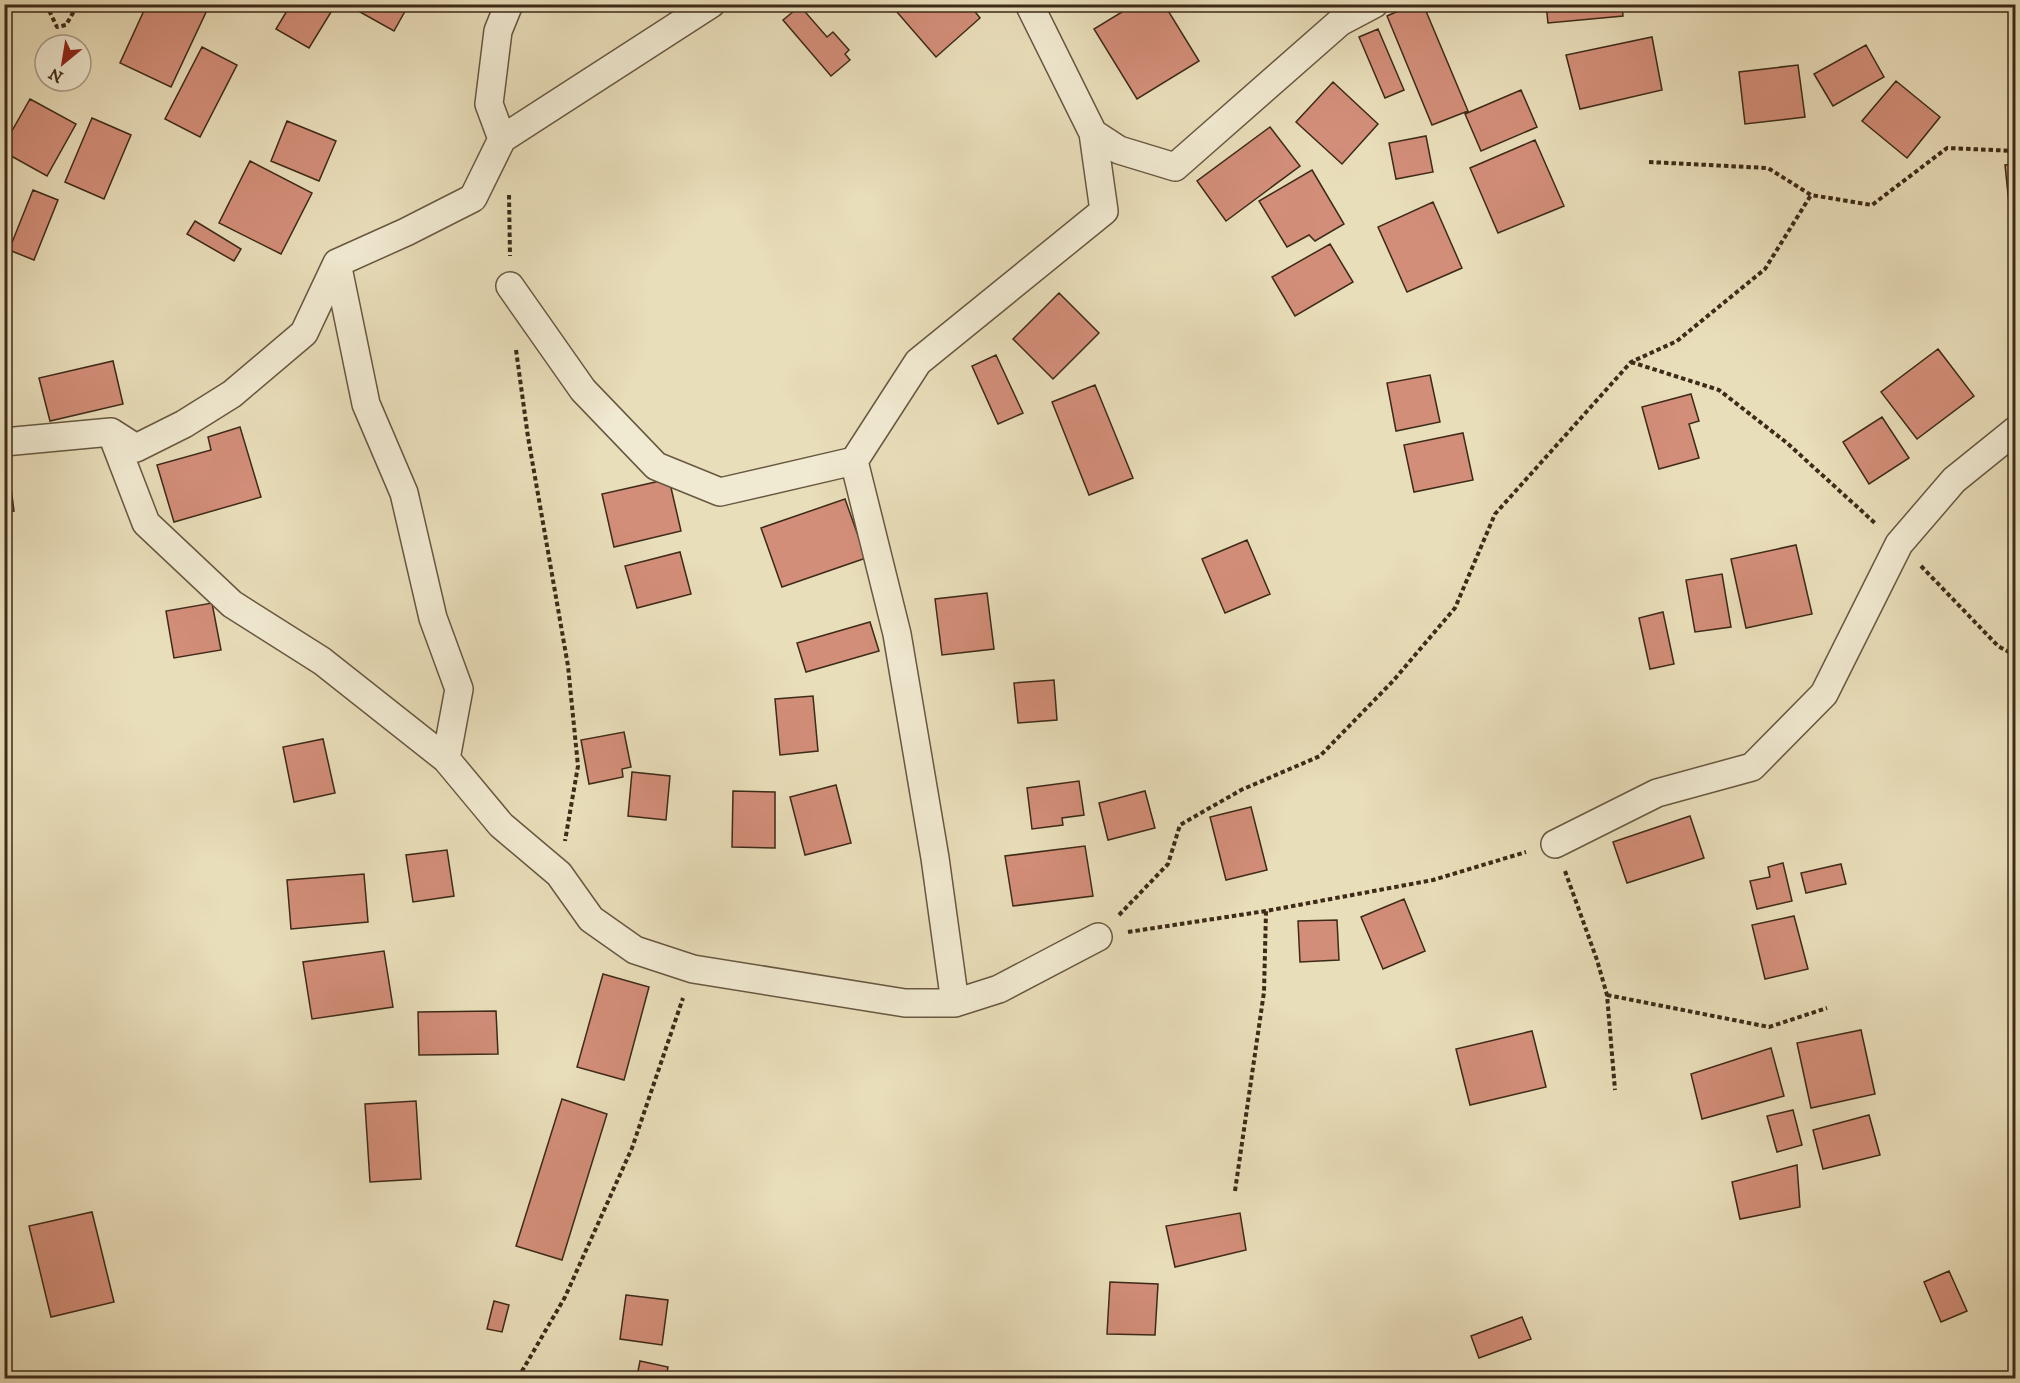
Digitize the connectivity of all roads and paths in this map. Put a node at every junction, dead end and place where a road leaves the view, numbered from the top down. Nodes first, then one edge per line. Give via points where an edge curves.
1 (46, 4) edge
2 (78, 4) edge
3 (508, 4) edge
4 (711, 4) edge
5 (1029, 4) edge
6 (1374, 4) edge
7 (1093, 133) junction
8 (502, 139) junction
9 (2016, 151) edge
10 (1649, 162) dead end
11 (1811, 195) junction
12 (337, 263) junction
13 (510, 286) dead end
14 (1631, 362) junction
15 (2016, 430) edge
16 (111, 432) junction
17 (4, 442) edge
18 (854, 461) junction
19 (545, 531) dead end
20 (1899, 544) junction
21 (2016, 656) edge
22 (446, 759) junction
23 (1555, 844) junction
24 (559, 874) junction
25 (1266, 911) junction
26 (1098, 937) junction
27 (693, 969) junction
28 (1607, 995) junction
29 (955, 1003) junction
30 (1827, 1008) dead end
31 (1615, 1090) dead end
32 (1235, 1191) dead end
33 (518, 1378) edge

1 - 2 path via 57,27 66,26
3 - 8 street via 498,31 489,104
4 - 8 street
5 - 7 street
6 - 7 street via 1340,22 1175,167 1119,150
7 - 18 street via 1104,211 918,362
8 - 12 street via 473,198
9 - 11 path via 1947,147 1872,205
10 - 11 path via 1768,168
11 - 14 path via 1765,269 1677,341
12 - 16 street via 304,333 232,394 136,448
12 - 22 street via 366,404 404,493 433,618 459,689
13 - 18 street via 583,390 656,466 720,492
14 - 20 path via 1719,390 1787,443
14 - 26 path via 1495,514 1455,608 1393,681 1320,756 1241,790 1180,825 1168,864
15 - 20 street via 1954,480
16 - 17 street
16 - 22 street via 146,523 232,604 322,661
18 - 29 street via 897,634
19 - 24 path via 568,666 578,766
20 - 21 path via 1998,646
20 - 23 street via 1824,694 1752,767 1657,793
22 - 24 street via 501,825
23 - 25 path via 1433,880
23 - 28 path
24 - 27 street via 591,919 635,950
25 - 26 path
25 - 32 path via 1264,992
26 - 29 street via 999,988
27 - 29 street via 905,1003
27 - 33 path via 632,1148 565,1297
28 - 30 path via 1770,1027
28 - 31 path

